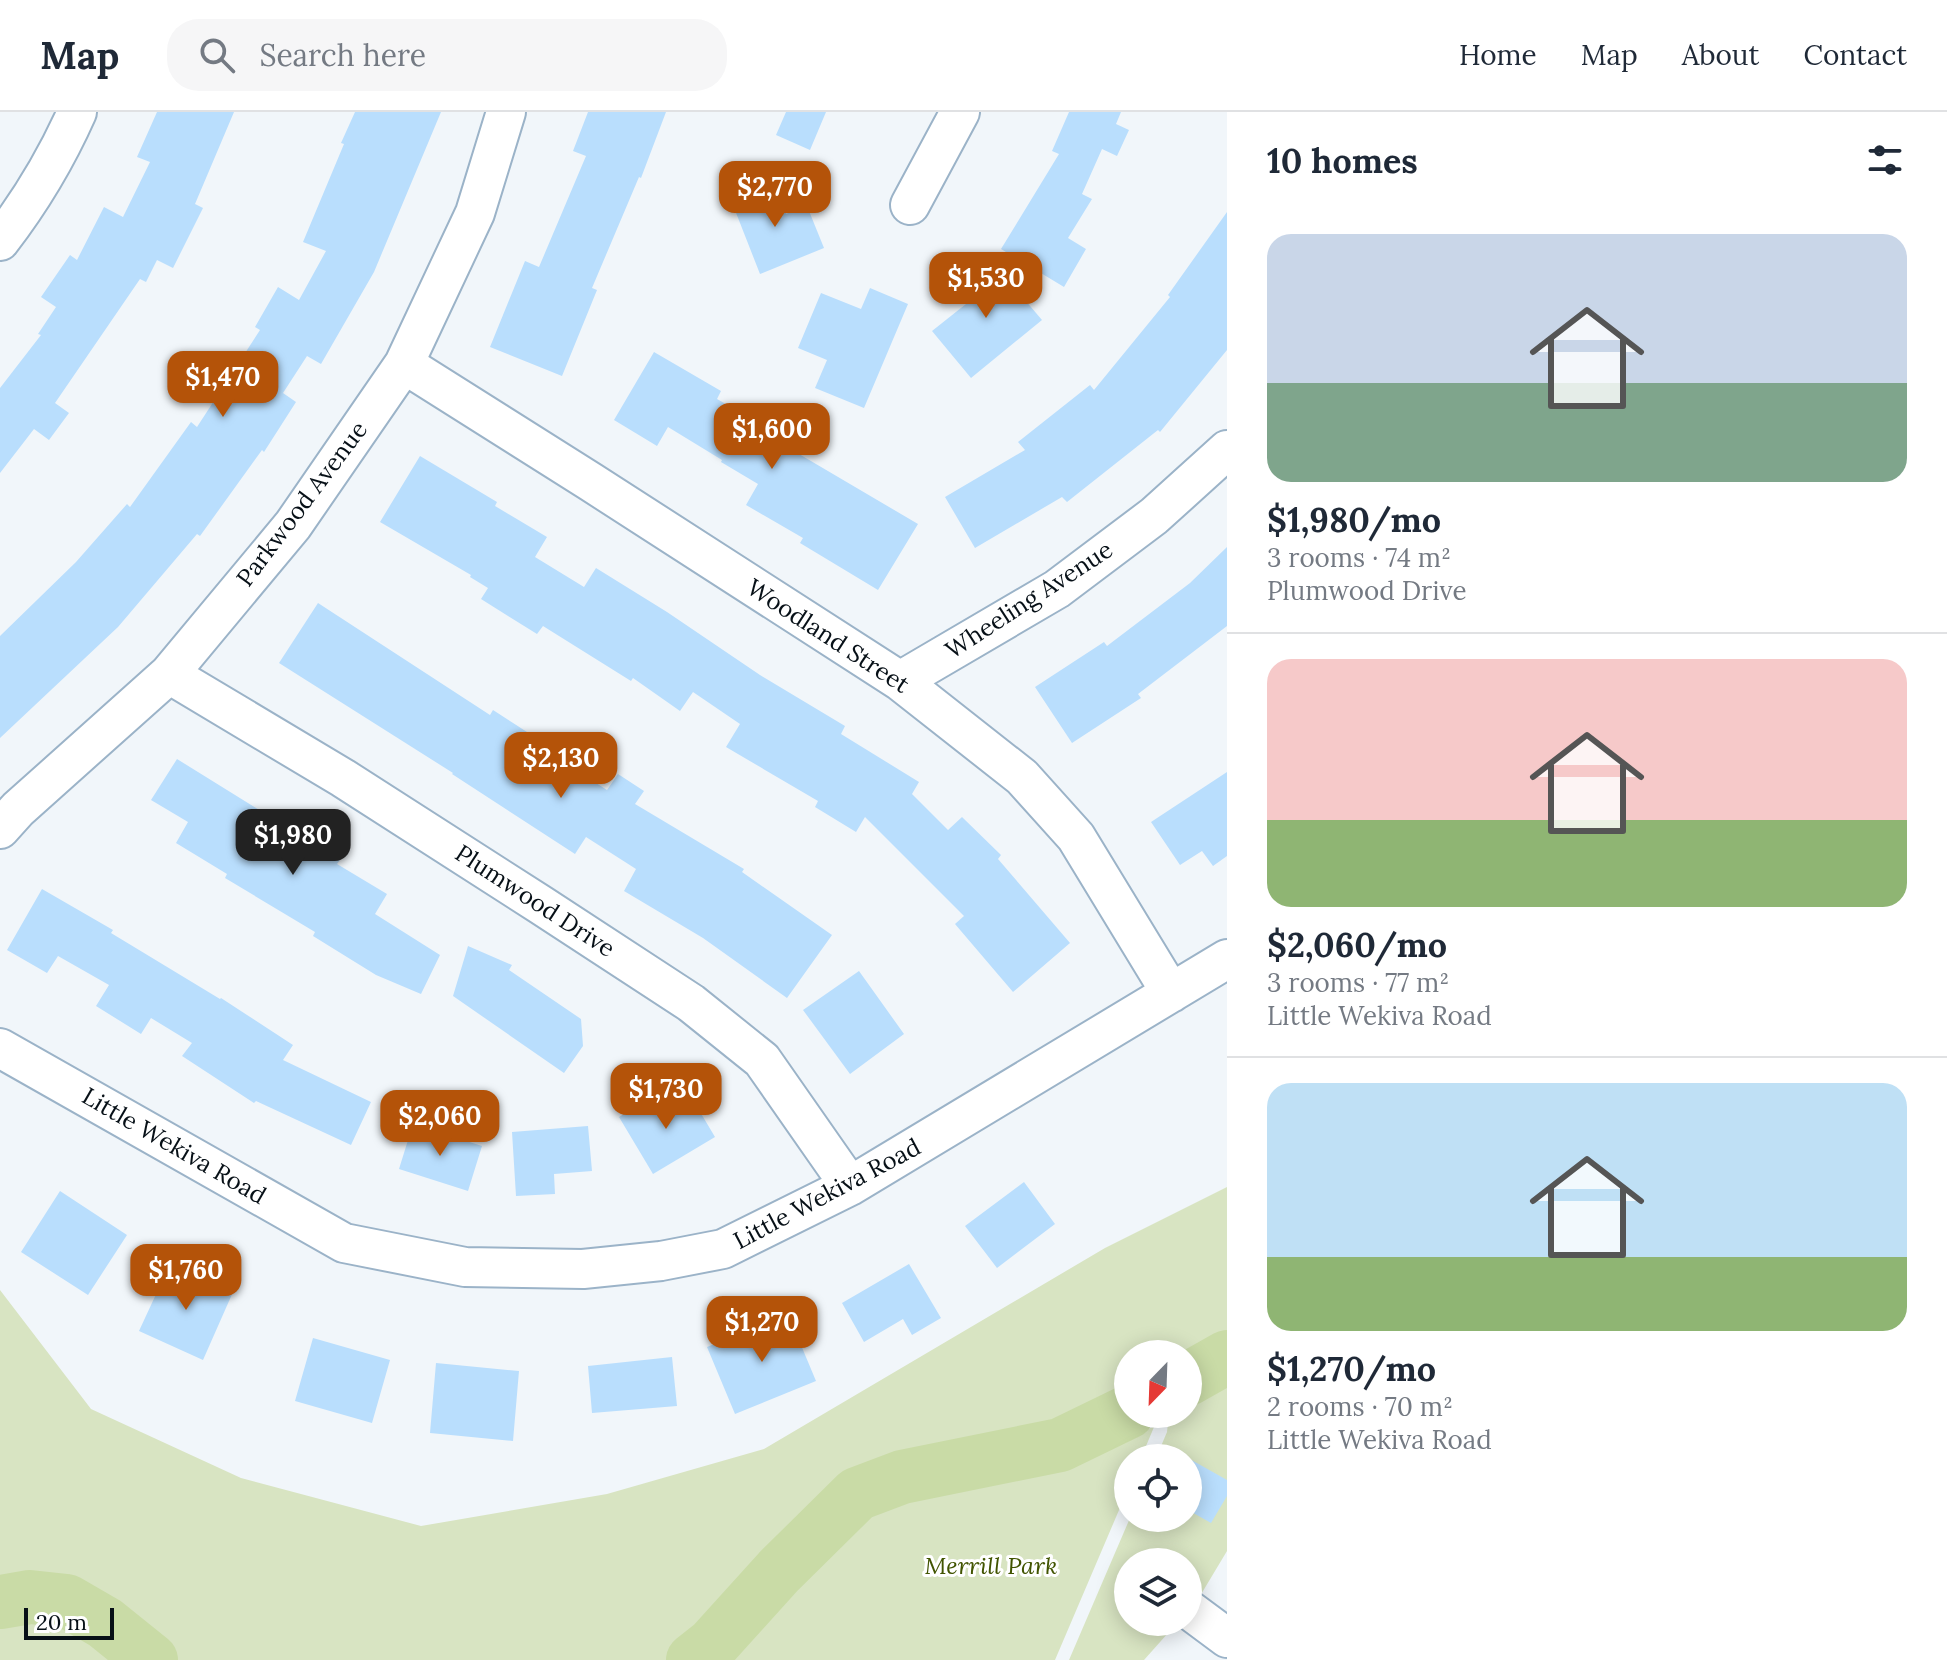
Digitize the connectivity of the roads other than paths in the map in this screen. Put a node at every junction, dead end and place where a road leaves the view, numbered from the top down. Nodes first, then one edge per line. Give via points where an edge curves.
1 (77, 112) edge
2 (506, 112) edge
3 (960, 112) edge
4 (910, 205) dead end
5 (0, 241) edge
6 (404, 364) junction
7 (1227, 450) edge
8 (169, 674) junction
9 (900, 681) junction
10 (0, 829) edge
11 (1227, 959) edge
12 (1171, 993) junction
13 (0, 1048) edge
14 (850, 1186) junction
15 (1202, 1619) edge
16 (1227, 1638) edge

1 - 5 street
2 - 6 street, Parkwood Avenue via 475,213
3 - 4 street
6 - 8 street, Parkwood Avenue via 293,525
6 - 9 street, Woodland Street
7 - 9 street, Wheeling Avenue via 1154,516 1057,589
8 - 10 street, Parkwood Avenue
8 - 14 street, Plumwood Drive via 343,778 691,1003 762,1060
9 - 12 street, Woodland Street via 1022,777 1076,837
11 - 12 street, Little Wekiva Road
12 - 14 street, Little Wekiva Road
13 - 14 street, Little Wekiva Road via 344,1243 465,1267 583,1269 723,1249
15 - 16 street

